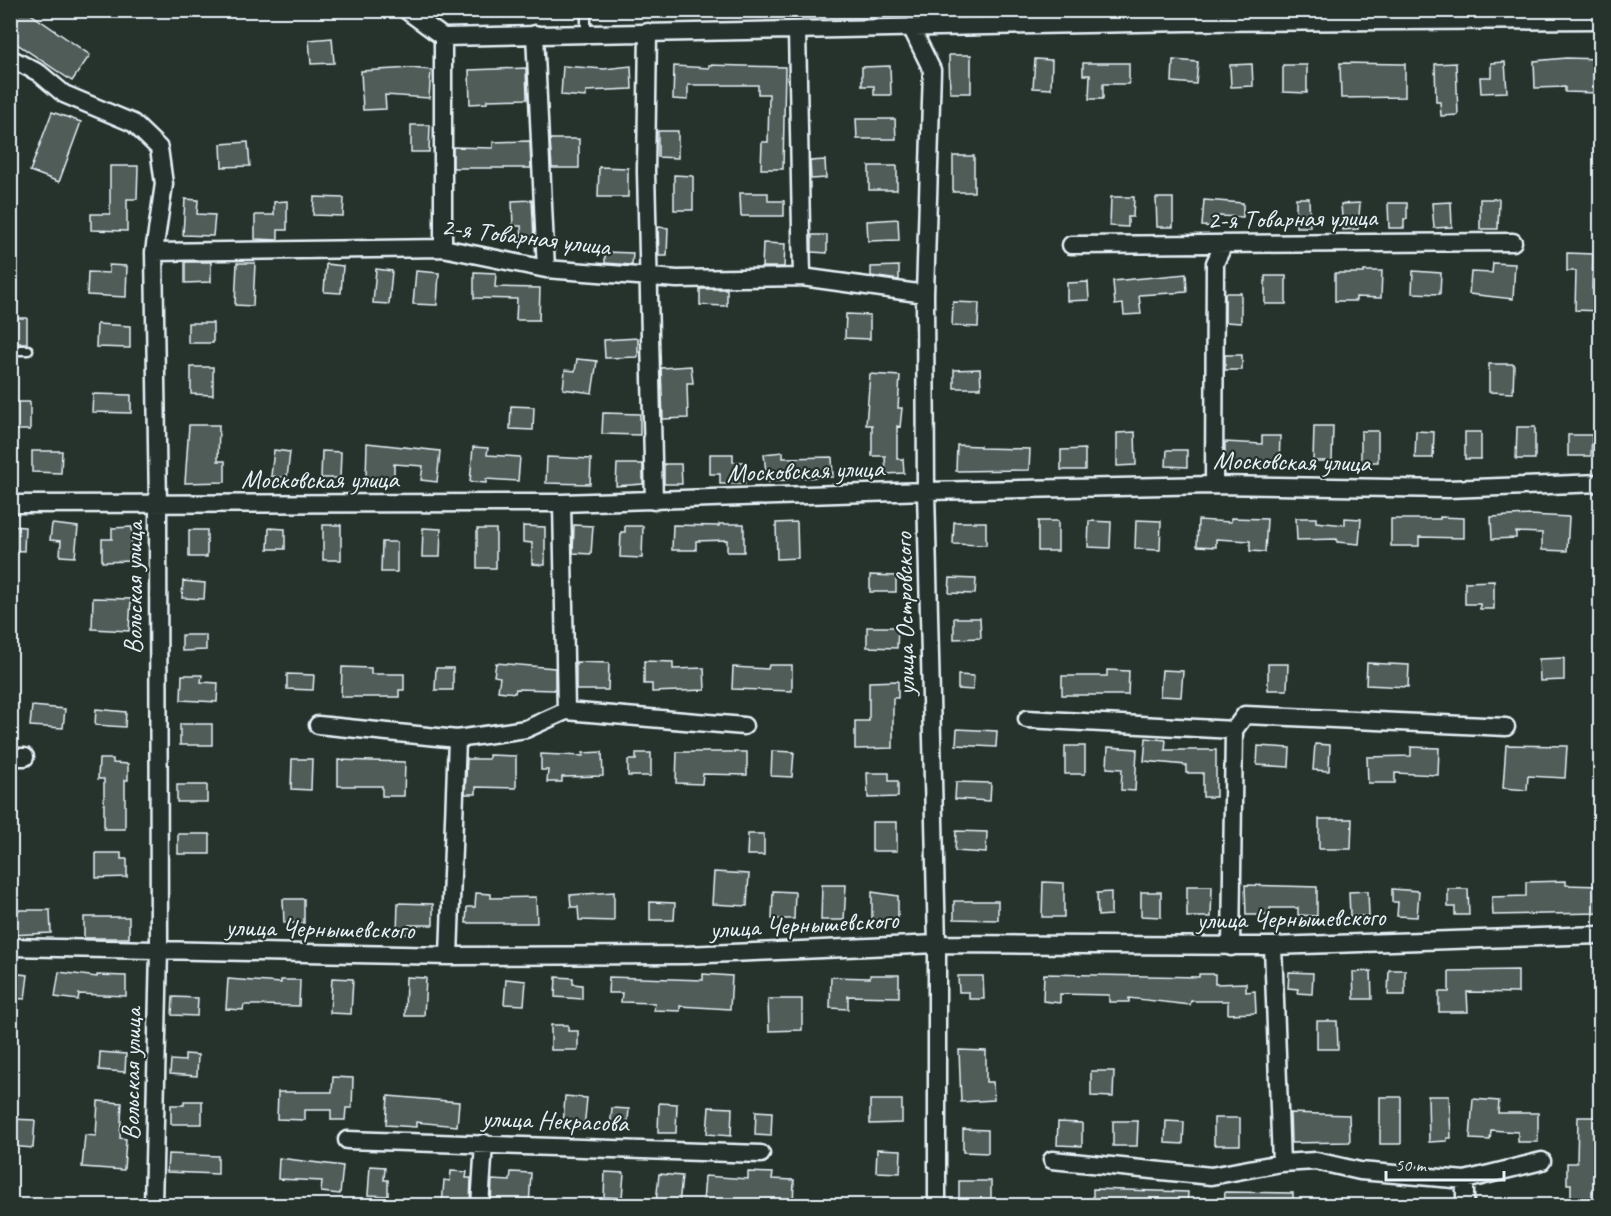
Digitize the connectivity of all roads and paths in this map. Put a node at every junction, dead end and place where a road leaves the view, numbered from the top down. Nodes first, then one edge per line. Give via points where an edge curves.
1 (406, 10) edge
2 (586, 10) edge
3 (1467, 15) edge
4 (1187, 16) edge
5 (1600, 20) edge
6 (911, 27) junction
7 (797, 31) junction
8 (648, 32) junction
9 (535, 34) junction
10 (586, 36) junction
11 (443, 37) junction
12 (10, 58) edge
13 (1513, 242) dead end
14 (1224, 244) junction
15 (1071, 246) dead end
16 (443, 248) junction
17 (154, 252) junction
18 (546, 269) junction
19 (650, 276) junction
20 (802, 277) junction
21 (925, 294) junction
22 (10, 350) edge
23 (28, 350) dead end
24 (1600, 483) edge
25 (1214, 485) junction
26 (926, 491) junction
27 (654, 501) junction
28 (562, 503) junction
29 (10, 504) edge
30 (158, 506) junction
31 (566, 711) junction
32 (1027, 719) dead end
33 (318, 725) dead end
34 (744, 726) dead end
35 (1506, 727) dead end
36 (1234, 730) junction
37 (457, 739) junction
38 (1600, 935) edge
39 (937, 944) junction
40 (1273, 946) junction
41 (10, 947) edge
42 (1231, 947) junction
43 (159, 950) junction
44 (449, 956) junction
45 (346, 1140) dead end
46 (484, 1143) junction
47 (761, 1154) dead end
48 (1052, 1160) dead end
49 (1542, 1161) dead end
50 (1281, 1163) junction
51 (1465, 1180) junction
52 (153, 1206) edge
53 (480, 1206) edge
54 (937, 1206) edge
55 (1465, 1206) edge

1 - 11 street
2 - 10 lane
3 - 4 street
3 - 5 street
4 - 6 street
6 - 7 street
6 - 21 street, улица Островского via 932,70
7 - 8 street
7 - 20 street
8 - 10 street
8 - 19 street via 646,171
9 - 10 street
9 - 11 street
9 - 18 street
11 - 16 street
12 - 17 street, Вольская улица via 39,73 64,93 132,123 159,148 164,184
13 - 14 street, 2-я Товарная улица
14 - 15 street, 2-я Товарная улица
14 - 25 street via 1215,263
16 - 17 street, 2-я Товарная улица
16 - 18 street, 2-я Товарная улица
17 - 30 street, Вольская улица
18 - 19 street, 2-я Товарная улица
19 - 20 street, 2-я Товарная улица
19 - 27 street
20 - 21 street, 2-я Товарная улица
21 - 26 street, улица Островского
22 - 23 lane
24 - 25 street, Московская улица via 1448,489
25 - 26 street, Московская улица
26 - 27 street, Московская улица
26 - 39 street, улица Островского
27 - 28 street, Московская улица
28 - 30 street, Московская улица
28 - 31 street
29 - 30 street, Московская улица
30 - 43 street, Вольская улица
31 - 34 street
31 - 37 street via 526,729
32 - 36 street
33 - 37 street
35 - 36 street via 1245,715
36 - 42 street
37 - 44 street
38 - 40 street, улица Чернышевского
39 - 42 street, улица Чернышевского
39 - 44 street, улица Чернышевского via 685,955
39 - 54 street, улица Островского
40 - 42 street, улица Чернышевского
40 - 50 street
41 - 43 street, улица Чернышевского
43 - 44 street, улица Чернышевского
43 - 52 street, Вольская улица
45 - 46 street, улица Некрасова
46 - 47 street, улица Некрасова
46 - 53 street
48 - 50 street via 1211,1176
49 - 51 street
50 - 51 street via 1316,1161 1360,1171
51 - 55 street

